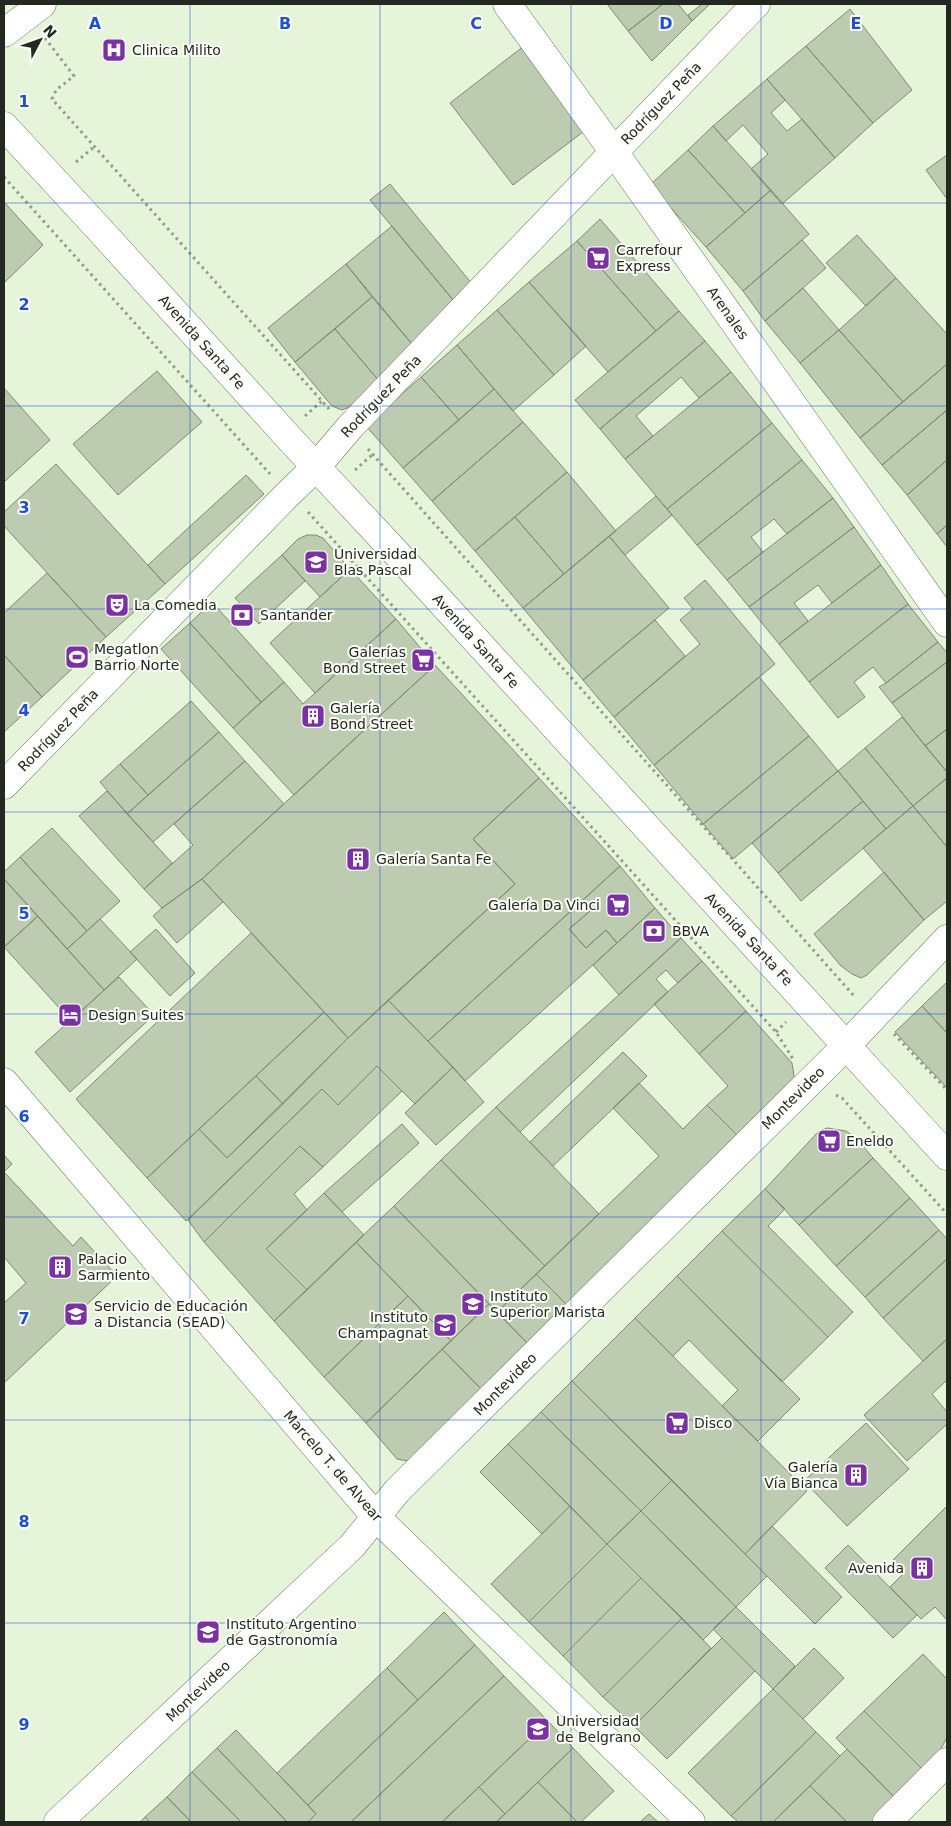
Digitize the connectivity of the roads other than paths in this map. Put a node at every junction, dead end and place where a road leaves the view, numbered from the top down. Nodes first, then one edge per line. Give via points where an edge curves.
1 (507, 4) edge
2 (756, 4) edge
3 (35, 9) edge
4 (4, 33) edge
5 (4, 126) edge
6 (614, 152) junction
7 (316, 468) junction
8 (947, 623) edge
9 (4, 785) edge
10 (947, 938) edge
11 (846, 1046) junction
12 (4, 1082) edge
13 (947, 1156) edge
14 (376, 1517) junction
15 (947, 1762) edge
16 (58, 1822) edge
17 (691, 1822) edge
18 (887, 1822) edge

1 - 6 street, Arenales
2 - 6 street, Rodríguez Peña
3 - 4 street
5 - 7 street, Avenida Santa Fe
6 - 7 street, Rodríguez Peña via 350,426
6 - 8 street, Arenales
7 - 9 street, Rodríguez Peña
7 - 11 street, Avenida Santa Fe
10 - 11 street, Montevideo
11 - 13 street, Avenida Santa Fe
11 - 14 street, Montevideo via 404,1484
12 - 14 street, Marcelo T. de Alvear
14 - 16 street, Montevideo via 352,1546
14 - 17 street, Marcelo T. de Alvear
15 - 18 street

